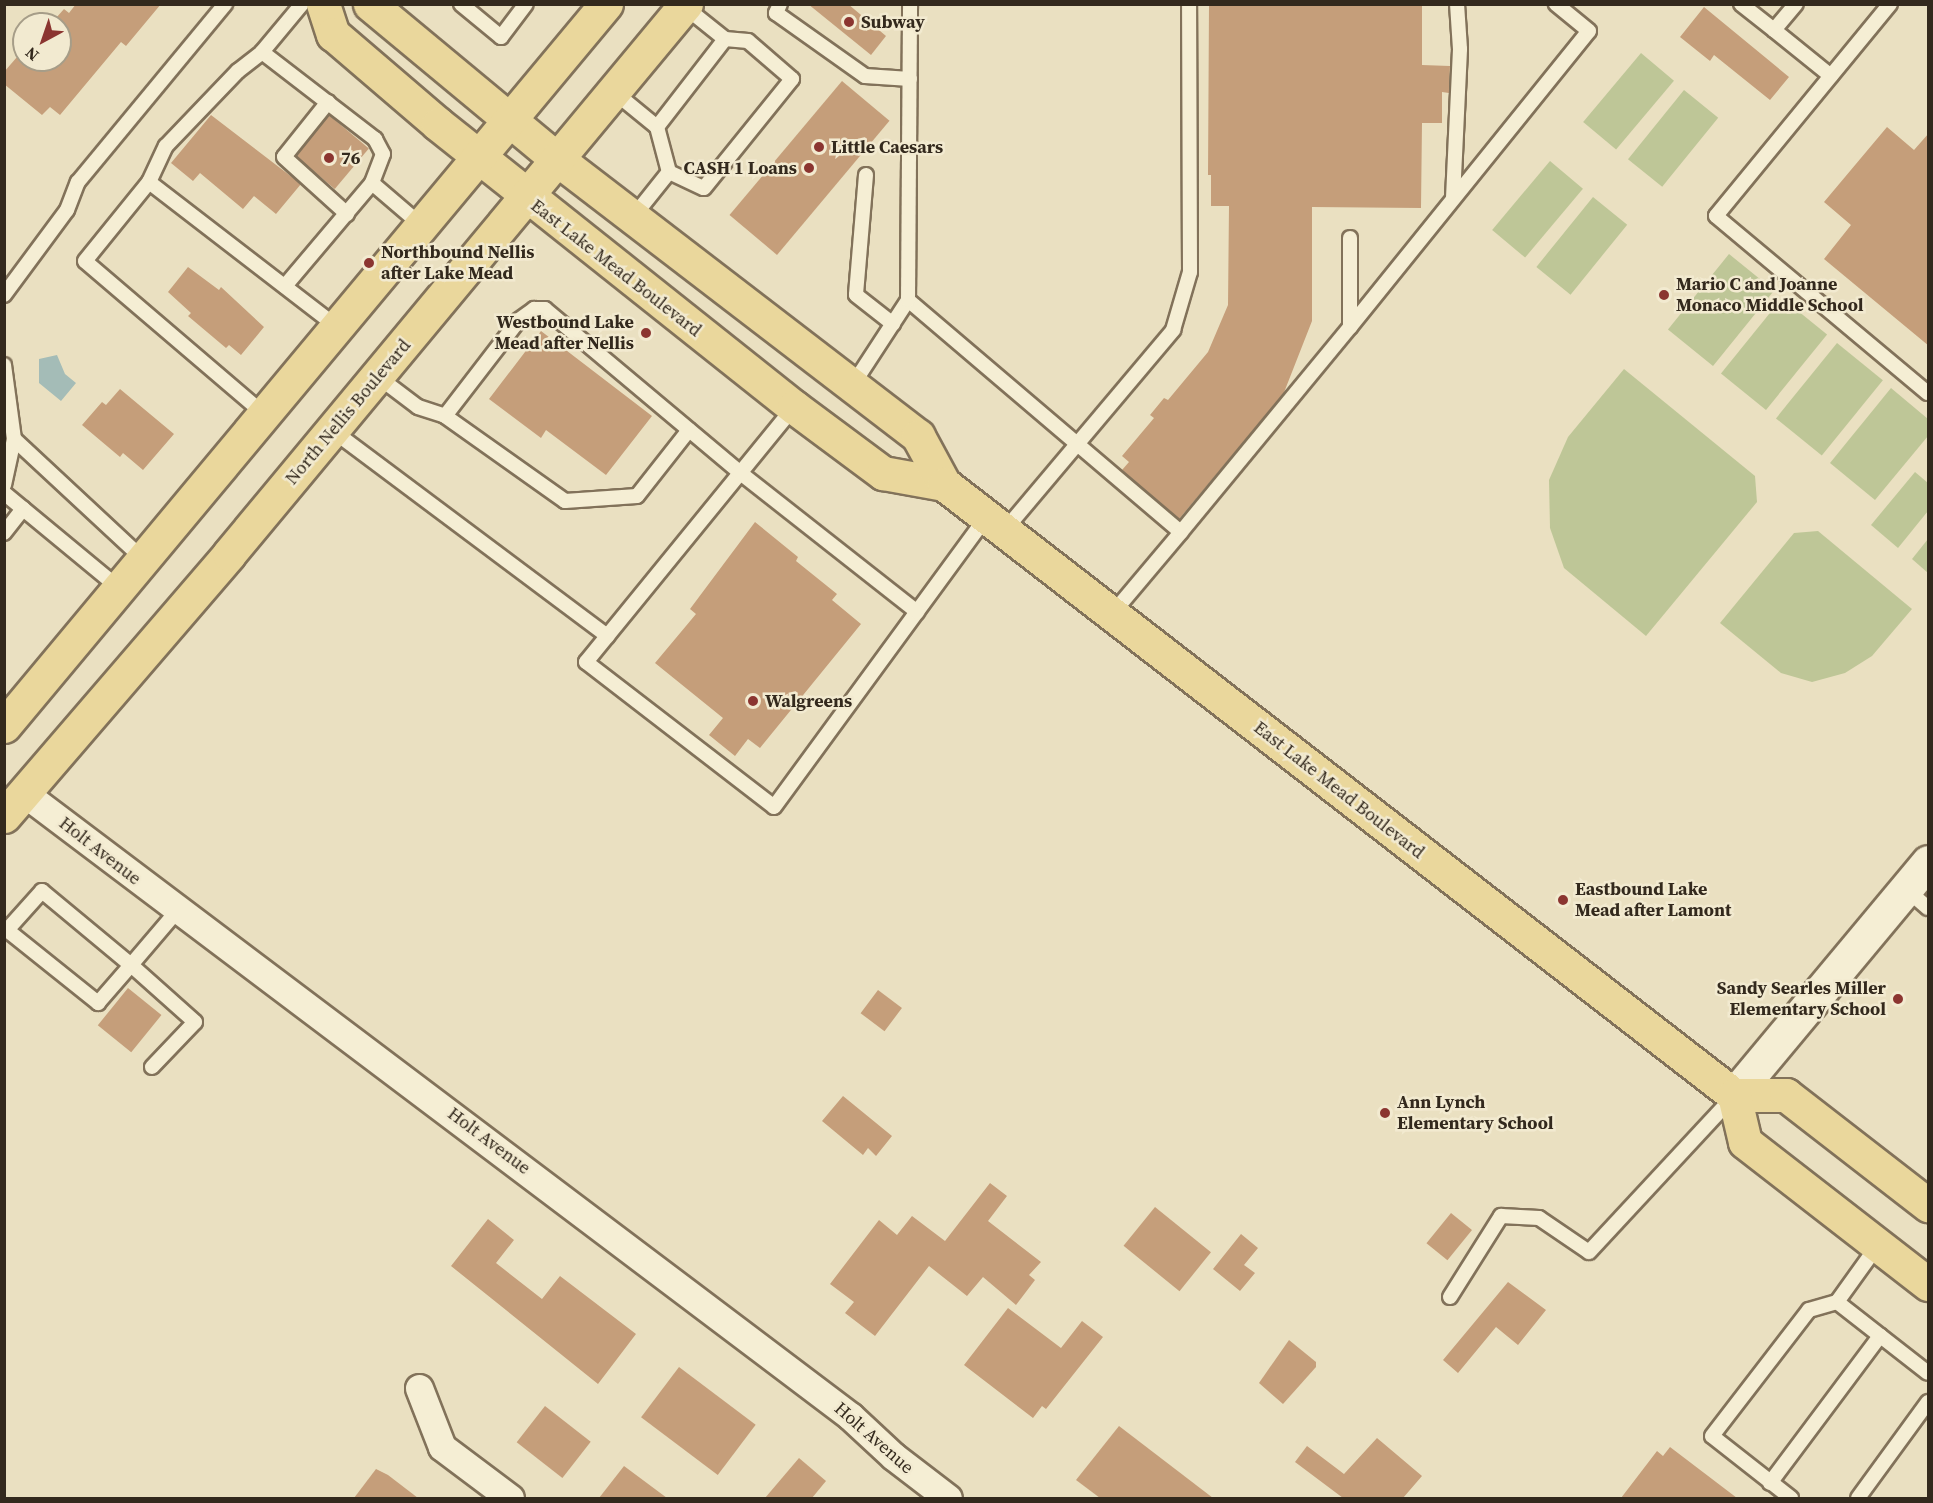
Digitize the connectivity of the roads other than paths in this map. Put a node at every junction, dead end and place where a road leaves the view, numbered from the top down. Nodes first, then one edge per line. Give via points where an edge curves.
1 (225, 4) edge
2 (302, 4) edge
3 (323, 4) edge
4 (370, 4) edge
5 (461, 4) edge
6 (526, 4) edge
7 (780, 4) edge
8 (910, 4) edge
9 (1189, 4) edge
10 (1457, 4) edge
11 (1556, 4) edge
12 (1741, 4) edge
13 (1796, 4) edge
14 (1890, 4) edge
15 (601, 6) edge
16 (686, 6) edge
17 (1774, 30) junction
18 (725, 39) junction
19 (262, 52) junction
20 (1831, 76) junction
21 (910, 79) junction
22 (613, 91) junction
23 (328, 102) junction
24 (509, 120) junction
25 (657, 127) junction
26 (477, 157) junction
27 (557, 159) junction
28 (669, 172) junction
29 (866, 175) dead end
30 (149, 182) junction
31 (372, 183) junction
32 (526, 198) junction
33 (1453, 198) junction
34 (347, 214) junction
35 (633, 217) junction
36 (421, 225) junction
37 (1350, 238) dead end
38 (285, 286) junction
39 (4, 295) edge
40 (908, 300) junction
41 (893, 324) junction
42 (336, 326) junction
43 (1350, 327) junction
44 (4, 364) edge
45 (378, 376) junction
46 (852, 386) junction
47 (1929, 393) edge
48 (794, 407) junction
49 (264, 414) junction
50 (445, 416) junction
51 (332, 430) junction
52 (690, 430) junction
53 (14, 439) junction
54 (1075, 446) junction
55 (738, 471) junction
56 (944, 484) junction
57 (4, 485) edge
58 (4, 493) edge
59 (23, 509) junction
60 (995, 524) junction
61 (1181, 532) junction
62 (4, 533) edge
63 (143, 559) junction
64 (119, 588) junction
65 (917, 612) junction
66 (1112, 614) junction
67 (607, 636) junction
68 (4, 726) edge
69 (14, 804) edge
70 (1929, 862) edge
71 (1917, 898) edge
72 (177, 911) junction
73 (131, 965) junction
74 (152, 1067) dead end
75 (1734, 1095) junction
76 (1929, 1205) edge
77 (1878, 1245) junction
78 (1929, 1284) edge
79 (1450, 1297) dead end
80 (1837, 1302) junction
81 (1880, 1336) junction
82 (1929, 1373) edge
83 (419, 1388) dead end
84 (1929, 1402) edge
85 (1770, 1483) junction
86 (510, 1498) edge
87 (948, 1498) edge
88 (1791, 1498) edge
89 (1858, 1498) edge

1 - 39 lane via 78,182 67,210
2 - 19 lane
3 - 26 main road, East Lake Mead Boulevard via 333,34
4 - 24 main road, East Lake Mead Boulevard
5 - 6 lane via 501,37
7 - 21 lane via 776,13 784,20 865,76
8 - 21 lane
9 - 54 lane via 1190,272 1173,330
10 - 33 lane via 1460,49
11 - 33 lane via 1588,31
12 - 17 lane
13 - 17 lane
14 - 20 lane
15 - 24 main road
16 - 18 lane
16 - 22 main road, North Nellis Boulevard
17 - 20 lane
18 - 25 lane
18 - 28 lane via 748,41 792,79 704,188
19 - 23 lane
19 - 30 lane via 238,70 166,146
20 - 47 lane via 1716,216
21 - 40 lane
22 - 25 lane
22 - 27 main road, North Nellis Boulevard
23 - 31 lane via 375,139 383,154
23 - 34 lane via 284,157
24 - 26 main road
24 - 27 main road, East Lake Mead Boulevard
25 - 28 lane
26 - 32 main road, East Lake Mead Boulevard
26 - 36 main road
27 - 32 main road, North Nellis Boulevard
27 - 35 main road, East Lake Mead Boulevard
28 - 35 lane
29 - 41 lane via 856,295
30 - 38 lane
30 - 49 lane via 85,261
31 - 34 lane
31 - 36 lane
32 - 45 main road, North Nellis Boulevard
32 - 48 main road, East Lake Mead Boulevard
33 - 43 lane
34 - 38 lane
35 - 46 main road, East Lake Mead Boulevard
36 - 42 main road
37 - 43 lane
38 - 42 lane
40 - 41 lane
40 - 54 lane
41 - 46 lane
42 - 49 main road
43 - 61 lane
44 - 53 lane
45 - 50 lane via 418,407
45 - 51 main road, North Nellis Boulevard
46 - 56 main road, East Lake Mead Boulevard via 918,436
48 - 55 lane
48 - 56 main road, East Lake Mead Boulevard via 883,473
49 - 63 main road
50 - 52 lane via 565,501 637,496
50 - 52 lane via 519,320 534,309 545,309
51 - 67 lane
51 - 69 main road, North Nellis Boulevard
52 - 55 lane
53 - 57 lane
53 - 63 lane
54 - 60 lane
54 - 61 lane
55 - 65 lane
55 - 67 lane
56 - 60 main road, East Lake Mead Boulevard
58 - 59 lane
59 - 62 lane
59 - 64 lane
60 - 65 lane
60 - 66 main road, East Lake Mead Boulevard
61 - 66 lane
63 - 64 main road
64 - 68 main road
65 - 67 lane via 774,807 586,662
66 - 75 main road, East Lake Mead Boulevard
69 - 72 street, Holt Avenue
70 - 71 street
71 - 75 street
72 - 73 lane
72 - 87 street, Holt Avenue via 469,1125 841,1409
73 - 73 lane via 98,1003 7,930 42,891
73 - 74 lane via 195,1022
75 - 76 main road via 1786,1095
75 - 77 main road via 1745,1142
75 - 79 lane via 1589,1252 1539,1218 1501,1216
77 - 78 main road
77 - 80 lane
80 - 81 lane
80 - 85 lane via 1809,1310 1712,1436
81 - 82 lane
81 - 85 lane
83 - 86 street via 442,1446
84 - 89 lane
85 - 88 lane

